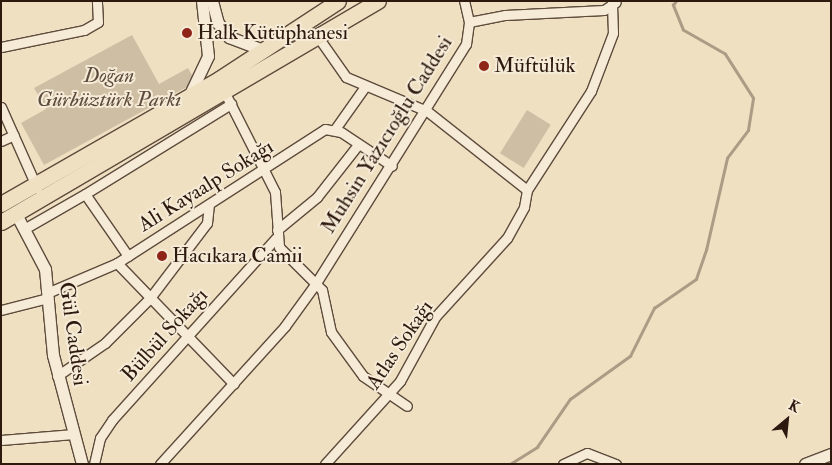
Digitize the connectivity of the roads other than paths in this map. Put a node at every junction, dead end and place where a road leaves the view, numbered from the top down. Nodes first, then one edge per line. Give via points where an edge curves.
1 (97, 1) edge
2 (202, 1) edge
3 (212, 1) edge
4 (338, 1) edge
5 (378, 1) edge
6 (464, 1) edge
7 (614, 2) edge
8 (470, 22) junction
9 (318, 37) junction
10 (1, 47) edge
11 (264, 50) junction
12 (364, 88) junction
13 (189, 96) junction
14 (228, 98) junction
15 (1, 107) edge
16 (427, 111) junction
17 (335, 129) junction
18 (14, 135) junction
19 (1, 141) edge
20 (357, 146) junction
21 (392, 166) junction
22 (266, 171) junction
23 (36, 185) junction
24 (527, 190) junction
25 (86, 194) junction
26 (42, 199) junction
27 (1, 204) edge
28 (209, 205) junction
29 (16, 214) junction
30 (1, 222) edge
31 (24, 229) junction
32 (277, 234) junction
33 (128, 256) junction
34 (117, 263) junction
35 (316, 283) junction
36 (47, 295) junction
37 (150, 298) junction
38 (1, 310) edge
39 (190, 335) junction
40 (57, 376) junction
41 (234, 384) junction
42 (391, 393) junction
43 (407, 406) dead end
44 (74, 434) junction
45 (1, 440) edge
46 (831, 454) edge
47 (82, 464) edge
48 (94, 464) edge
49 (160, 464) edge
50 (325, 464) edge
51 (563, 464) edge
52 (616, 464) edge
53 (805, 464) edge

1 - 10 street via 98,22 84,30
2 - 13 street via 208,56
3 - 11 street via 218,23 229,37
4 - 11 highway
5 - 9 highway
6 - 8 street, Muhsin Yazıcıoğlu Caddesi
7 - 8 street via 604,10 505,15
7 - 24 street, Atlas Sokağı via 612,33 591,91
8 - 16 street, Muhsin Yazıcıoğlu Caddesi via 466,44
9 - 12 street via 346,77
9 - 14 highway
11 - 13 highway
12 - 16 street
12 - 17 street
13 - 23 highway
14 - 22 street
14 - 25 street
14 - 26 highway
15 - 18 street
16 - 21 street, Muhsin Yazıcıoğlu Caddesi
16 - 24 street
17 - 20 street
17 - 22 street, Ali Kayaalp Sokağı via 325,129
18 - 19 street
18 - 23 street
20 - 21 street
20 - 32 street, Bülbül Sokağı via 317,197
21 - 35 street, Muhsin Yazıcıoğlu Caddesi
22 - 28 street, Ali Kayaalp Sokağı
22 - 32 street via 279,206
23 - 26 street
23 - 27 highway
24 - 42 street, Atlas Sokağı via 524,207 507,238 436,318
25 - 31 street
25 - 33 street
26 - 29 highway
28 - 33 street, Ali Kayaalp Sokağı
28 - 37 street via 207,223
29 - 30 highway
29 - 31 street, Gül Caddesi
31 - 36 street, Gül Caddesi via 45,269
32 - 35 street via 290,262
32 - 39 street, Bülbül Sokağı
33 - 34 street, Ali Kayaalp Sokağı
34 - 36 street, Ali Kayaalp Sokağı
34 - 37 street
35 - 41 street, Muhsin Yazıcıoğlu Caddesi
35 - 42 street via 327,304 331,332 363,376
36 - 38 street, Ali Kayaalp Sokağı
36 - 40 street, Gül Caddesi
37 - 39 street
37 - 40 street via 104,343
39 - 41 street
39 - 48 street, Bülbül Sokağı via 105,429
40 - 44 street, Gül Caddesi
41 - 49 street, Muhsin Yazıcıoğlu Caddesi
42 - 43 street
42 - 50 street, Atlas Sokağı
44 - 45 street
44 - 47 street, Gül Caddesi
46 - 53 street
51 - 52 street via 586,453

